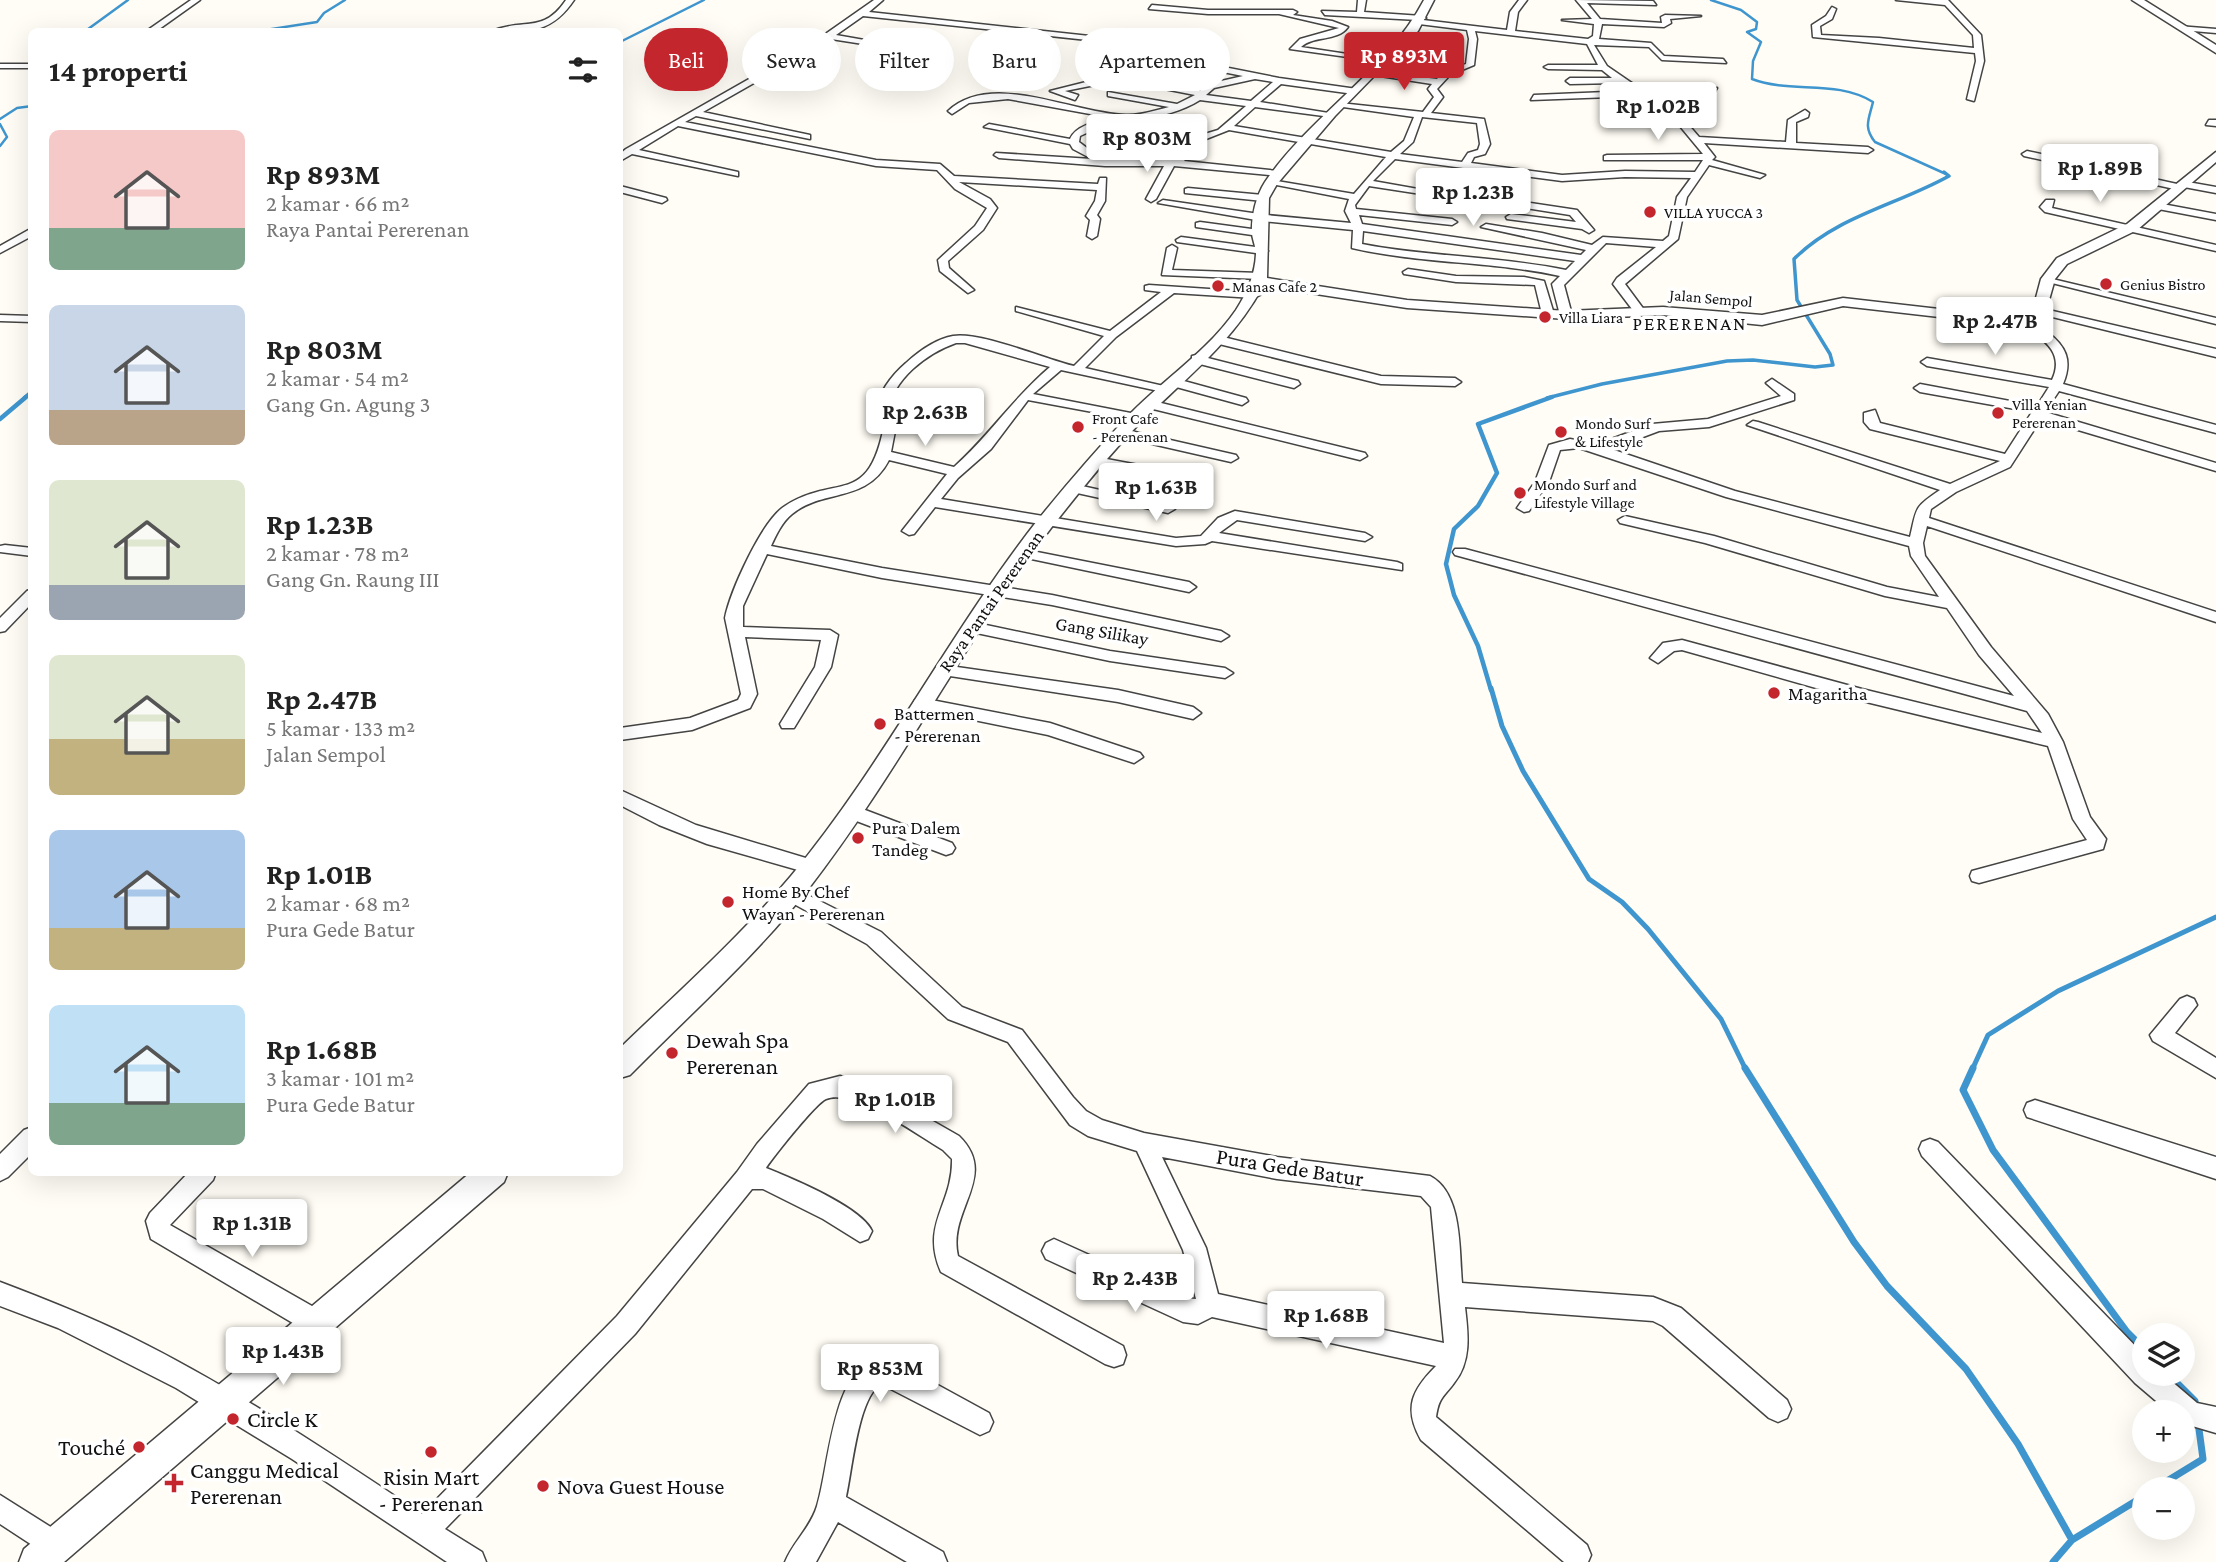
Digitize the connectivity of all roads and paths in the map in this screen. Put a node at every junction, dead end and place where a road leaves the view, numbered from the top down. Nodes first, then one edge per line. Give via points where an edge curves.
1 (196, 0) edge
2 (569, 0) edge
3 (879, 0) edge
4 (1161, 0) edge
5 (1362, 0) edge
6 (1523, 0) edge
7 (1900, 0) edge
8 (2137, 0) edge
9 (1580, 1) edge
10 (1945, 1) edge
11 (1653, 4) dead end
12 (1832, 9) dead end
13 (1282, 12) junction
14 (861, 13) junction
15 (1423, 13) edge
16 (1360, 14) junction
17 (1697, 16) dead end
18 (0, 19) edge
19 (11, 20) dead end
20 (1566, 20) dead end
21 (1598, 22) junction
22 (155, 28) edge
23 (532, 28) edge
24 (840, 28) edge
25 (1470, 28) junction
26 (2181, 28) junction
27 (2216, 31) edge
28 (1511, 32) junction
29 (1591, 42) junction
30 (2216, 50) edge
31 (1978, 51) junction
32 (1724, 61) dead end
33 (0, 66) edge
34 (28, 66) edge
35 (1377, 67) junction
36 (1548, 67) dead end
37 (1604, 68) junction
38 (1253, 77) junction
39 (1619, 80) junction
40 (1279, 81) junction
41 (1570, 81) dead end
42 (1441, 82) junction
43 (1075, 87) edge
44 (742, 88) edge
45 (1714, 90) dead end
46 (1181, 91) edge
47 (1265, 93) junction
48 (1111, 94) dead end
49 (1644, 94) junction
50 (1202, 95) junction
51 (1278, 95) dead end
52 (1534, 98) dead end
53 (1971, 99) dead end
54 (1315, 101) dead end
55 (1341, 104) junction
56 (1251, 106) junction
57 (1663, 106) junction
58 (1180, 107) junction
59 (1606, 109) dead end
60 (952, 111) dead end
61 (694, 113) junction
62 (1805, 113) dead end
63 (1154, 114) junction
64 (1422, 115) junction
65 (1128, 122) junction
66 (1682, 122) junction
67 (676, 123) junction
68 (1019, 124) dead end
69 (1609, 124) dead end
70 (989, 127) dead end
71 (1226, 127) junction
72 (807, 137) dead end
73 (1075, 138) junction
74 (1198, 139) junction
75 (1309, 140) junction
76 (1698, 140) junction
77 (1791, 144) junction
78 (1868, 150) dead end
79 (629, 151) junction
80 (2027, 154) dead end
81 (999, 155) dead end
82 (623, 156) edge
83 (1395, 156) junction
84 (2216, 156) edge
85 (1607, 158) dead end
86 (1709, 160) junction
87 (1105, 163) junction
88 (1173, 164) junction
89 (1464, 166) junction
90 (2037, 168) dead end
91 (735, 174) dead end
92 (1760, 174) dead end
93 (1699, 175) junction
94 (951, 179) junction
95 (1367, 183) junction
96 (1100, 187) junction
97 (623, 190) edge
98 (1188, 191) dead end
99 (2216, 191) edge
100 (2172, 193) junction
101 (1447, 195) dead end
102 (1356, 197) junction
103 (1151, 199) dead end
104 (1484, 199) dead end
105 (662, 200) dead end
106 (2050, 202) dead end
107 (1163, 203) dead end
108 (1265, 210) junction
109 (1350, 211) junction
110 (1511, 217) dead end
111 (2216, 218) edge
112 (1452, 222) dead end
113 (1200, 225) dead end
114 (1585, 226) junction
115 (2133, 226) junction
116 (1486, 227) dead end
117 (1358, 228) junction
118 (28, 233) edge
119 (1092, 236) dead end
120 (1603, 240) junction
121 (2216, 241) edge
122 (1665, 244) junction
123 (2216, 248) edge
124 (1594, 249) junction
125 (0, 250) edge
126 (1584, 259) junction
127 (1408, 272) dead end
128 (1568, 274) junction
129 (2048, 279) junction
130 (1257, 284) junction
131 (1149, 288) dead end
132 (1172, 289) junction
133 (968, 290) dead end
134 (1020, 309) dead end
135 (2040, 311) junction
136 (1639, 312) junction
137 (1548, 314) junction
138 (1566, 315) junction
139 (0, 318) edge
140 (28, 319) edge
141 (2022, 319) junction
142 (2216, 321) edge
143 (1112, 335) junction
144 (1219, 340) junction
145 (2216, 354) edge
146 (1196, 359) junction
147 (1927, 362) dead end
148 (1059, 366) junction
149 (1077, 370) junction
150 (1455, 382) dead end
151 (1772, 383) dead end
152 (1294, 384) dead end
153 (2057, 385) junction
154 (1168, 386) junction
155 (1920, 388) dead end
156 (1025, 396) junction
157 (1242, 401) dead end
158 (1143, 411) junction
159 (2039, 412) junction
160 (1870, 413) dead end
161 (1753, 425) dead end
162 (2216, 429) edge
163 (1122, 433) junction
164 (1604, 450) junction
165 (886, 455) junction
166 (1360, 456) dead end
167 (1231, 458) dead end
168 (2008, 459) junction
169 (1097, 461) junction
170 (2216, 467) edge
171 (957, 472) junction
172 (1202, 481) dead end
173 (1073, 488) junction
174 (1951, 489) junction
175 (932, 502) junction
176 (1524, 508) dead end
177 (1168, 509) dead end
178 (1919, 519) junction
179 (1625, 520) dead end
180 (1047, 521) junction
181 (909, 531) dead end
182 (1210, 536) junction
183 (1365, 537) dead end
184 (1916, 543) junction
185 (5, 549) dead end
186 (764, 549) junction
187 (28, 552) edge
188 (1460, 552) dead end
189 (1022, 553) junction
190 (1397, 567) dead end
191 (1189, 586) dead end
192 (995, 589) junction
193 (28, 598) edge
194 (1952, 604) junction
195 (2216, 617) edge
196 (0, 627) edge
197 (972, 627) junction
198 (734, 632) junction
199 (1221, 636) dead end
200 (1658, 658) dead end
201 (943, 670) junction
202 (1225, 673) dead end
203 (921, 704) junction
204 (2033, 707) junction
205 (1193, 713) dead end
206 (788, 724) dead end
207 (623, 734) edge
208 (2055, 742) junction
209 (1134, 757) dead end
210 (623, 799) edge
211 (852, 812) junction
212 (946, 848) dead end
213 (812, 867) junction
214 (1979, 876) dead end
215 (790, 893) junction
216 (2187, 1005) dead end
217 (623, 1063) edge
218 (2216, 1069) edge
219 (2035, 1110) dead end
220 (28, 1141) edge
221 (1144, 1143) junction
222 (1930, 1149) dead end
223 (2216, 1168) edge
224 (0, 1170) edge
225 (201, 1176) edge
226 (484, 1176) edge
227 (745, 1180) junction
228 (860, 1231) dead end
229 (1054, 1251) dead end
230 (0, 1294) edge
231 (1452, 1294) junction
232 (1209, 1304) junction
233 (317, 1324) junction
234 (1114, 1355) dead end
235 (1453, 1357) junction
236 (2132, 1361) edge
237 (2161, 1386) edge
238 (226, 1401) junction
239 (1778, 1409) dead end
240 (2204, 1417) edge
241 (980, 1422) dead end
242 (831, 1503) junction
243 (0, 1508) edge
244 (424, 1531) junction
245 (46, 1554) edge
246 (1577, 1555) dead end
247 (472, 1562) edge
248 (799, 1562) edge
249 (933, 1562) edge

1 - 22 street
2 - 23 street via 560,15
3 - 14 street
4 - 13 street via 1152,7
5 - 16 street
6 - 28 street via 1514,12
7 - 10 street
8 - 26 street
9 - 11 street
9 - 21 street
10 - 31 street via 1974,28
12 - 31 street via 1829,17 1816,25 1817,37
13 - 16 street
13 - 35 street via 1301,21 1344,27 1303,41 1294,49
14 - 24 street
14 - 38 street via 1108,40 1156,56
15 - 16 street
15 - 25 street
15 - 35 street
17 - 21 street via 1665,17 1664,25
18 - 19 street
20 - 21 street
21 - 29 street via 1597,36
25 - 28 street
25 - 42 street via 1470,65 1447,73
26 - 27 street
26 - 30 street
28 - 29 street
29 - 32 street via 1651,46 1662,58
29 - 37 street
31 - 53 street
33 - 34 street
35 - 42 street
35 - 55 street
36 - 37 street
37 - 39 street
38 - 40 street
38 - 50 street via 1211,86
39 - 41 street
39 - 49 street
40 - 47 street
40 - 55 street
42 - 64 street via 1432,89 1439,97
43 - 63 street via 1054,92
44 - 61 street
45 - 49 street
46 - 50 street
47 - 51 street
47 - 56 street
48 - 58 street
49 - 52 street
49 - 57 street
50 - 56 street
50 - 58 street
54 - 55 street
55 - 56 street
55 - 64 street
55 - 75 street
56 - 71 street
57 - 59 street
57 - 66 street
58 - 63 street
60 - 65 street via 967,101 1008,96
61 - 67 street
61 - 72 street
62 - 77 street via 1792,120
63 - 65 street
64 - 83 street
64 - 89 street via 1483,122 1482,152 1471,155
65 - 73 street via 1097,124
65 - 74 street
66 - 69 street
66 - 76 street
67 - 79 street
67 - 94 street via 866,161 940,167
68 - 73 street
70 - 73 street
71 - 74 street
71 - 75 street
73 - 87 street via 1076,147
74 - 88 street
75 - 83 street
75 - 108 street
76 - 77 street
76 - 86 street
77 - 78 street
79 - 82 street
79 - 91 street
80 - 100 street
81 - 87 street
83 - 89 street
83 - 95 street
84 - 100 street
85 - 86 street
86 - 92 street
86 - 93 street
87 - 88 street
87 - 96 street
88 - 103 street
88 - 108 street
89 - 93 street via 1562,178
90 - 100 street
93 - 122 street via 1682,197 1677,230
94 - 96 street
94 - 133 street via 992,208 979,228 943,260 944,269
95 - 101 street
95 - 102 street
96 - 119 street via 1100,201 1091,216 1095,219
97 - 105 street
98 - 108 street
99 - 100 street
100 - 111 street
100 - 115 street
102 - 108 street
102 - 109 street
104 - 114 street via 1573,212
106 - 115 street via 2045,207 2049,210
107 - 108 street
108 - 113 street
108 - 117 street
108 - 130 street
108 - 130 street via 1177,244 1166,273
109 - 112 street
109 - 117 street
110 - 114 street
114 - 120 street
115 - 121 street
115 - 123 street
115 - 129 street via 2074,253
116 - 124 street
117 - 126 street
117 - 128 street via 1356,246 1360,249 1516,263
118 - 125 street
120 - 122 street
120 - 124 street
122 - 136 street via 1619,284
124 - 126 street
126 - 128 street
127 - 137 street via 1540,284
128 - 138 street via 1558,284
129 - 135 street
129 - 142 street
130 - 132 street
130 - 137 street, Jalan Sempol via 1407,304
130 - 144 street, Raya Pantai Pererenan
131 - 132 street
132 - 143 street
134 - 143 street
135 - 141 street, Jalan Sempol
135 - 145 street
136 - 138 street, Jalan Sempol
136 - 141 street, Jalan Sempol via 1762,320 1843,302
137 - 138 street, Jalan Sempol
139 - 140 street
141 - 153 street via 2056,344 2063,355
143 - 149 street
144 - 146 street, Raya Pantai Pererenan
144 - 150 street via 1381,380
146 - 152 street
146 - 154 street, Raya Pantai Pererenan
147 - 153 street
148 - 149 street
148 - 156 street
148 - 165 street via 966,339 937,344 887,389 881,407 890,426
149 - 154 street
151 - 164 street via 1790,397 1709,423 1657,427 1604,445
153 - 159 street
153 - 162 street
154 - 157 street
154 - 158 street, Raya Pantai Pererenan
155 - 159 street
156 - 158 street
156 - 171 street via 986,446
158 - 163 street, Raya Pantai Pererenan
158 - 166 street
159 - 168 street
159 - 170 street
160 - 168 street via 1875,426
161 - 174 street
163 - 167 street
163 - 169 street, Raya Pantai Pererenan
164 - 176 street via 1570,443 1554,448 1542,482
164 - 184 street via 1781,510
165 - 171 street
165 - 186 street via 865,482 784,513
168 - 174 street
169 - 172 street
169 - 173 street, Raya Pantai Pererenan
171 - 175 street
173 - 177 street
173 - 180 street, Raya Pantai Pererenan
174 - 178 street via 1924,506
175 - 180 street
175 - 181 street
178 - 184 street
178 - 195 street
179 - 194 street via 1709,539 1885,591
180 - 182 street via 1176,542
180 - 189 street, Raya Pantai Pererenan
182 - 183 street via 1235,515
182 - 190 street
184 - 194 street via 1925,569
185 - 187 street
186 - 192 street via 881,573
186 - 198 street via 735,607
188 - 204 street
189 - 191 street
189 - 192 street, Raya Pantai Pererenan
192 - 197 street, Raya Pantai Pererenan
192 - 199 street
193 - 196 street
194 - 204 street
197 - 201 street, Raya Pantai Pererenan
197 - 202 street, Gang Silikay via 1110,656
198 - 206 street via 830,635 823,667
198 - 207 street via 748,694 744,704 692,724
200 - 208 street via 1669,646 1682,645
201 - 203 street, Raya Pantai Pererenan
201 - 205 street via 1118,696
203 - 209 street via 1050,729
203 - 211 street, Raya Pantai Pererenan
204 - 208 street
208 - 214 street via 2079,812 2094,832 2096,844
210 - 213 street via 665,821
211 - 212 street
211 - 213 street, Raya Pantai Pererenan
213 - 215 street, Raya Pantai Pererenan
215 - 217 street, Raya Pantai Pererenan
215 - 221 street, Pura Gede Batur via 874,938 955,1013 1015,1036 1078,1118 1096,1129
216 - 218 street via 2160,1035
219 - 223 street
220 - 224 street
221 - 231 street, Pura Gede Batur via 1277,1168 1422,1184 1437,1194 1442,1207
221 - 232 street via 1194,1248
222 - 236 street
225 - 233 street via 158,1221 159,1231
226 - 233 street
227 - 228 street via 766,1179
227 - 234 street via 817,1091 840,1086 862,1092 951,1143 963,1155 963,1180 944,1237 949,1264
227 - 244 street via 626,1325
229 - 232 street via 1183,1310 1198,1312
230 - 238 street via 57,1313
231 - 235 street, Pura Gede Batur via 1457,1345
231 - 239 street via 1653,1309 1672,1317
232 - 235 street
233 - 238 street
235 - 246 street via 1447,1373 1427,1393 1422,1408 1430,1431
237 - 240 street
238 - 244 street
238 - 245 street
241 - 242 street via 882,1370 872,1372 853,1407
242 - 248 street
242 - 249 street
243 - 245 street
244 - 247 street

